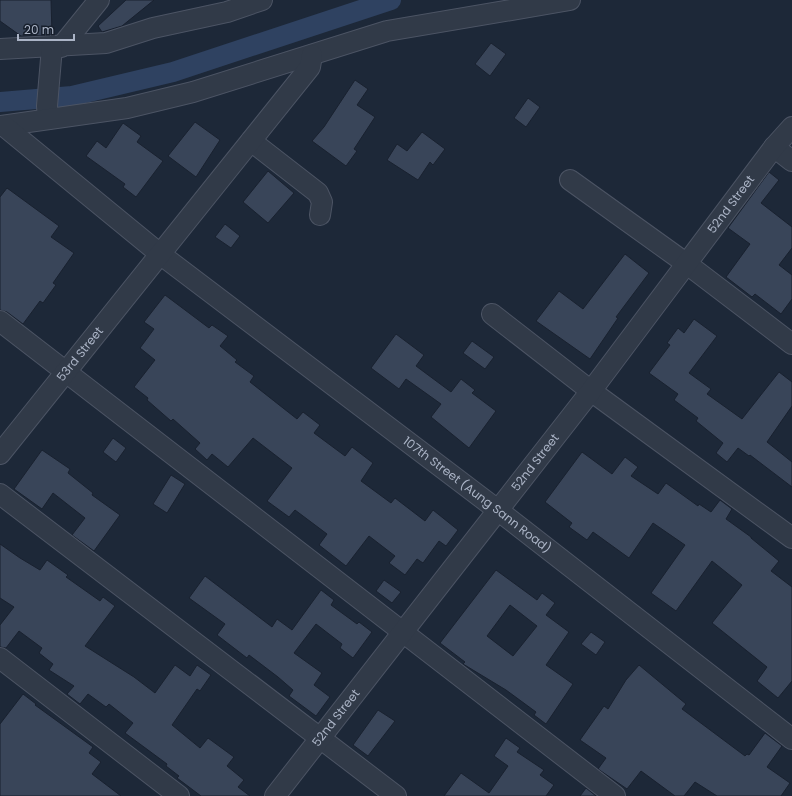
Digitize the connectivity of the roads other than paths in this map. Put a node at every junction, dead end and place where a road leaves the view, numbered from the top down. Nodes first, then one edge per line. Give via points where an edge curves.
1 (99, 0) edge
2 (262, 0) edge
3 (570, 0) edge
4 (228, 6) edge
5 (0, 49) edge
6 (54, 53) junction
7 (312, 55) junction
8 (48, 113) junction
9 (2, 126) edge
10 (792, 127) edge
11 (251, 141) junction
12 (774, 147) junction
13 (792, 161) edge
14 (570, 180) dead end
15 (320, 215) dead end
16 (160, 254) junction
17 (687, 264) junction
18 (492, 314) dead end
19 (0, 321) edge
20 (792, 344) edge
21 (66, 372) junction
22 (591, 391) junction
23 (0, 454) edge
24 (0, 494) edge
25 (499, 511) junction
26 (792, 538) edge
27 (403, 633) junction
28 (0, 658) edge
29 (320, 738) junction
30 (792, 739) edge
31 (179, 796) edge
32 (275, 796) edge
33 (396, 796) edge
34 (615, 796) edge

1 - 6 street
2 - 4 street
3 - 7 street via 387,31
4 - 6 street via 106,43
5 - 6 street
6 - 8 street
7 - 8 street via 193,92 126,108
7 - 11 street, 53rd Street via 310,67
8 - 9 street
9 - 16 street, 107th Street (Aung Sann Road)
10 - 12 street, 52nd Street
11 - 15 street via 318,193 322,202
11 - 16 street, 53rd Street
12 - 13 street
12 - 17 street, 52nd Street
14 - 17 street
16 - 21 street, 53rd Street
16 - 25 street, 107th Street (Aung Sann Road)
17 - 20 street
17 - 22 street, 52nd Street
18 - 22 street
19 - 21 street
21 - 23 street, 53rd Street
21 - 27 street
22 - 25 street, 52nd Street
22 - 26 street
24 - 29 street
25 - 27 street, 52nd Street
25 - 30 street, 107th Street (Aung Sann Road)
27 - 29 street, 52nd Street
27 - 34 street
28 - 31 street
29 - 32 street, 52nd Street
29 - 33 street

